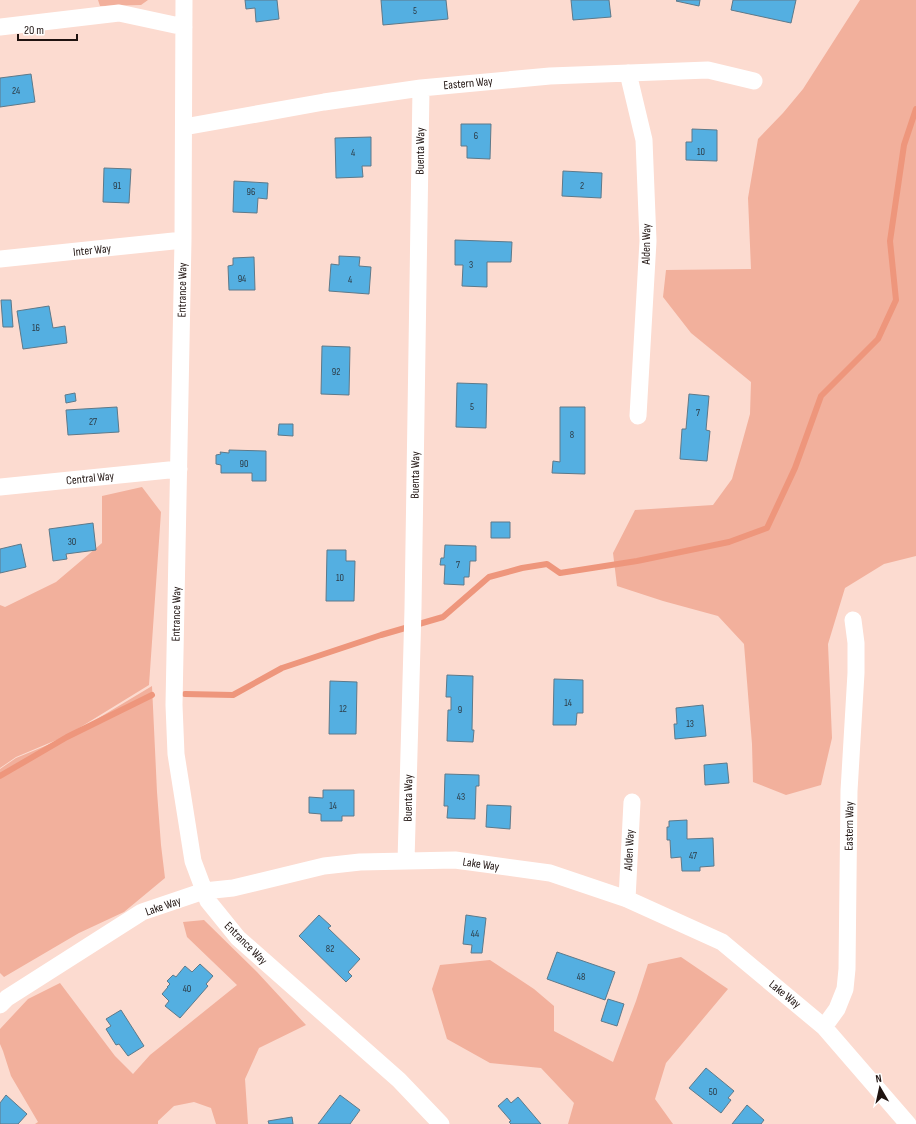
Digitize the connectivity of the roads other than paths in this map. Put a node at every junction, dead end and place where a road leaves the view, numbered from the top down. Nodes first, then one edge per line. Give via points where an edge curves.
1 (184, 0) edge
2 (0, 27) edge
3 (184, 27) junction
4 (628, 73) junction
5 (754, 81) dead end
6 (420, 88) junction
7 (184, 127) junction
8 (183, 240) junction
9 (0, 259) edge
10 (638, 416) dead end
11 (179, 469) junction
12 (0, 487) edge
13 (853, 620) dead end
14 (632, 802) dead end
15 (406, 861) junction
16 (204, 891) junction
17 (627, 899) junction
18 (0, 1005) edge
19 (824, 1027) junction
20 (441, 1124) edge
21 (908, 1124) edge

1 - 3 street, Entrance Way
2 - 3 street via 119,13
3 - 7 street, Entrance Way
4 - 5 street, Eastern Way via 708,70
4 - 6 street, Eastern Way via 550,76
4 - 10 street, Alden Way via 644,140 648,241
6 - 7 street, Eastern Way
6 - 15 street, Buenta Way via 413,609
7 - 8 street, Entrance Way
8 - 9 street, Inter Way
8 - 11 street, Entrance Way
11 - 12 street, Central Way
11 - 16 street, Entrance Way via 174,706 176,754 193,861
13 - 19 street, Eastern Way via 856,673 849,791 847,969 837,1009
14 - 17 street, Alden Way
15 - 16 street, Lake Way via 324,866 234,888
15 - 17 street, Lake Way via 455,860 550,873
16 - 18 street, Lake Way via 142,912 7,998
16 - 20 street, Entrance Way via 208,901 238,938 399,1080
17 - 19 street, Lake Way via 722,942
19 - 21 street, Lake Way

